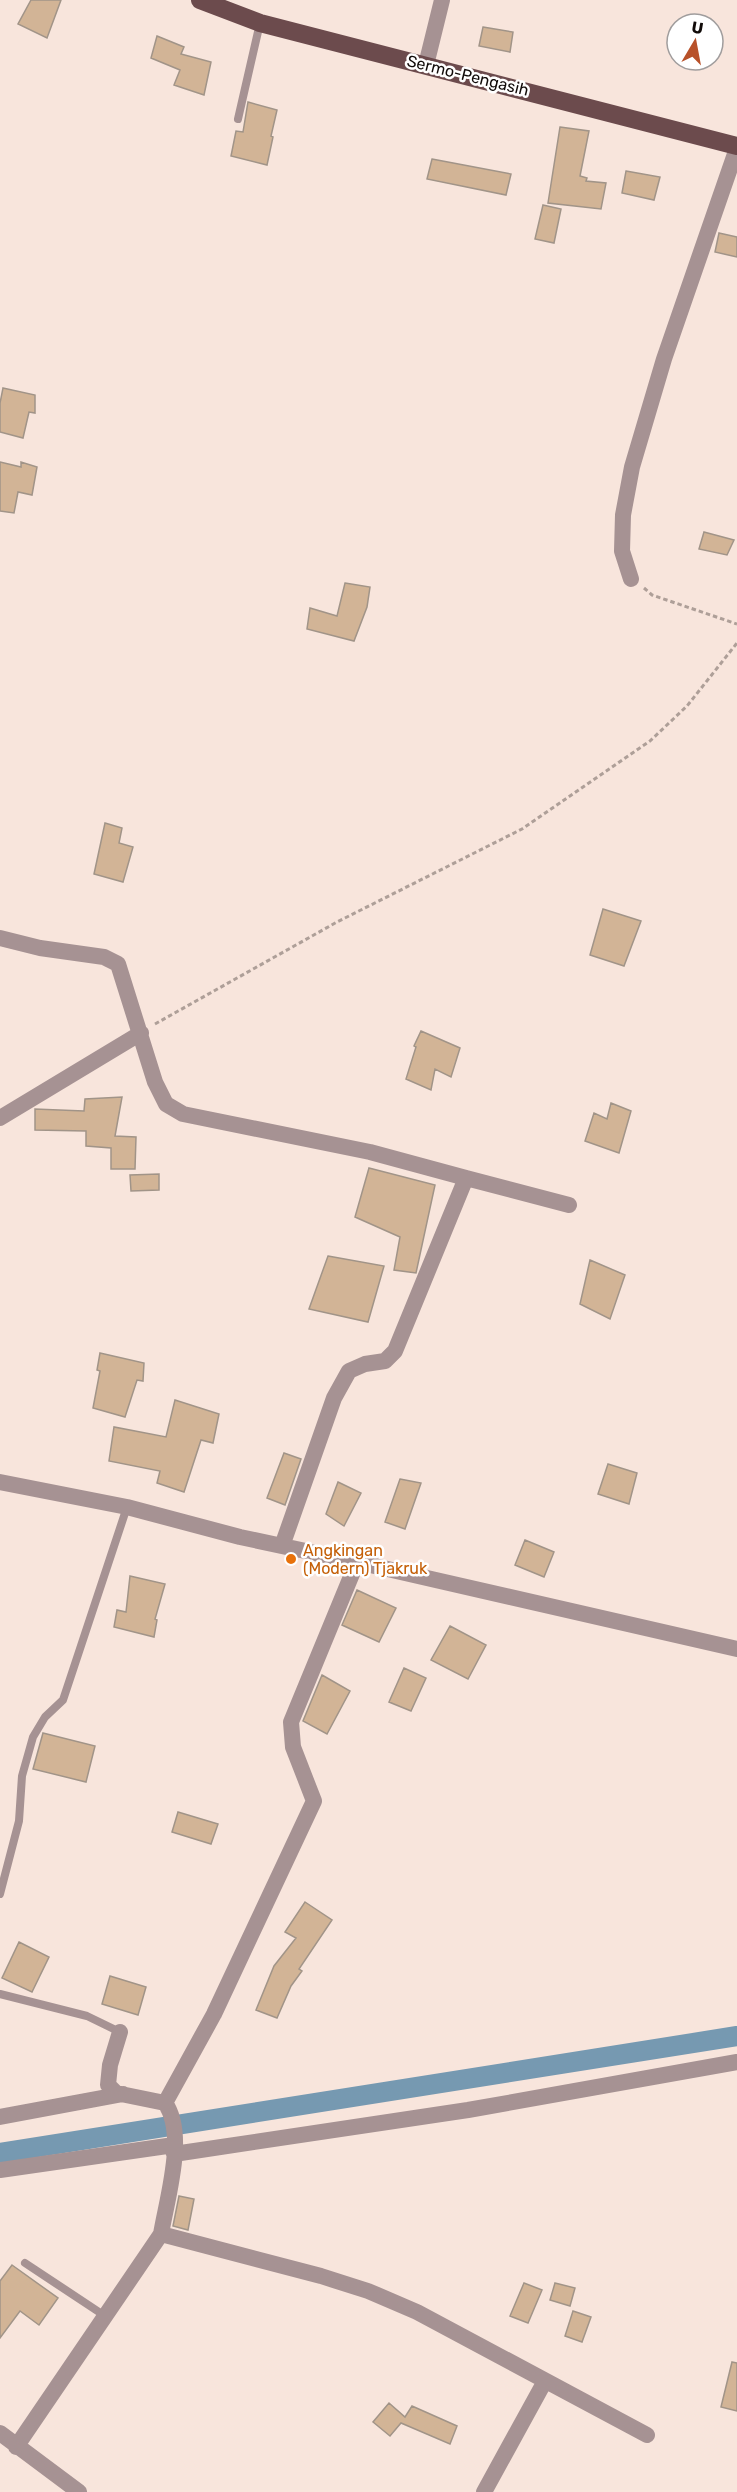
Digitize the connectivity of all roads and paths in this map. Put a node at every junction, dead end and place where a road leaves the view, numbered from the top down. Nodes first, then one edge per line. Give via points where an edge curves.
1 (200, 0) edge
2 (442, 0) edge
3 (260, 22) junction
4 (426, 64) junction
5 (238, 119) dead end
6 (737, 147) edge
7 (631, 579) joint
8 (737, 624) edge
9 (737, 643) edge
10 (0, 938) edge
11 (141, 1033) junction
12 (0, 1118) edge
13 (466, 1178) junction
14 (569, 1205) dead end
15 (0, 1482) edge
16 (128, 1507) junction
17 (282, 1546) junction
18 (357, 1562) junction
19 (737, 1649) edge
20 (0, 1894) edge
21 (0, 1994) edge
22 (120, 2032) joint
23 (737, 2062) edge
24 (123, 2094) junction
25 (167, 2106) junction
26 (0, 2117) edge
27 (174, 2146) junction
28 (0, 2170) edge
29 (161, 2234) junction
30 (24, 2263) dead end
31 (105, 2316) junction
32 (545, 2381) junction
33 (0, 2433) edge
34 (647, 2435) dead end
35 (16, 2447) junction
36 (79, 2492) edge
37 (484, 2492) edge

1 - 3 main road, Sermo-Pengasih
2 - 4 street
3 - 4 main road, Sermo-Pengasih
3 - 5 lane
4 - 6 main road, Sermo-Pengasih
6 - 7 street via 664,359 632,467 623,515 622,551
7 - 8 path via 652,595
9 - 11 path via 687,706 650,741 522,829 338,922
10 - 11 street via 104,957 118,964
11 - 12 street
11 - 13 street via 155,1082 166,1104 183,1114 370,1152
13 - 14 street
13 - 17 street via 395,1351 385,1361 349,1371 334,1398
15 - 16 street
16 - 17 street
16 - 20 lane via 63,1700 45,1717 33,1737 22,1776 19,1821
17 - 18 street
18 - 19 street
18 - 25 street via 291,1722 293,1747 314,1801
21 - 22 lane via 87,2016
22 - 24 street via 107,2078 112,2091
23 - 27 street via 468,2110
24 - 25 street
24 - 26 street
25 - 27 street
27 - 28 street
27 - 29 street
29 - 31 street
29 - 32 street via 368,2291 417,2312
30 - 31 lane
31 - 35 street
32 - 34 street
32 - 37 street
33 - 35 street
35 - 36 street

